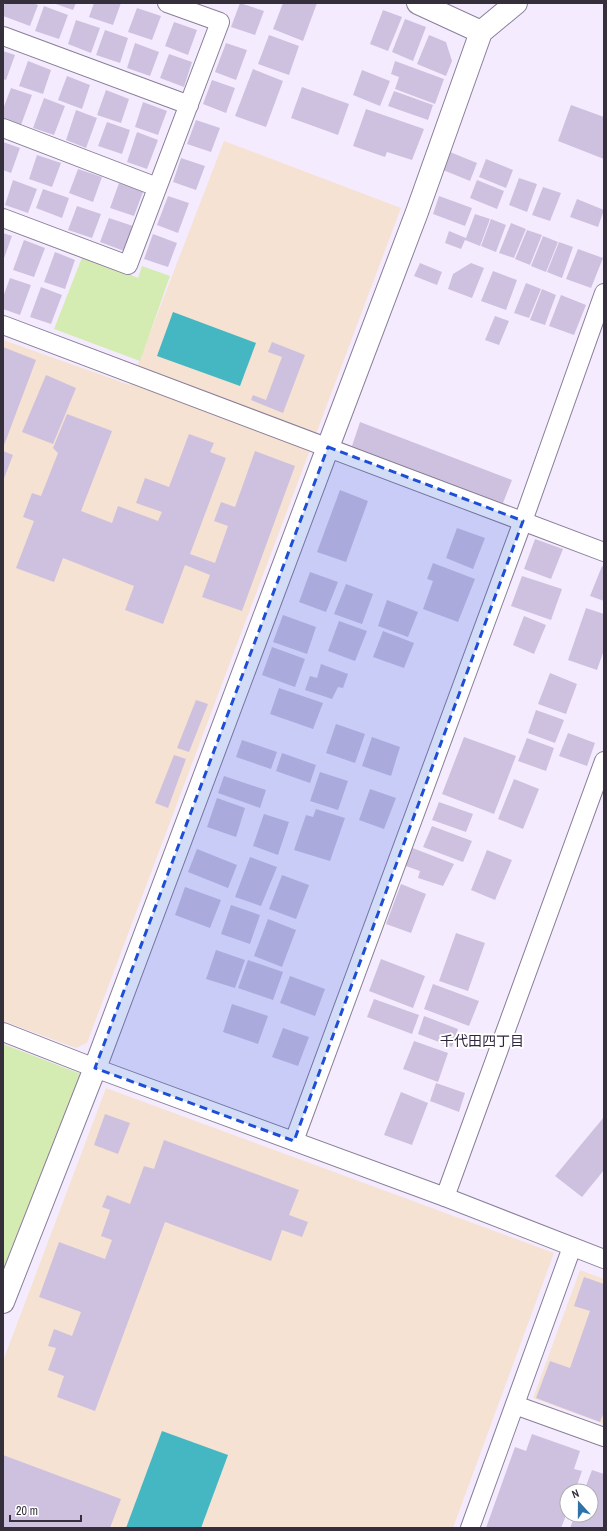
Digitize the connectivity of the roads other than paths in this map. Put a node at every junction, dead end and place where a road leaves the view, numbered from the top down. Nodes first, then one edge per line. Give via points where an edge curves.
1 (167, 3) edge
2 (418, 3) edge
3 (516, 3) edge
4 (481, 32) junction
5 (3, 36) edge
6 (188, 105) junction
7 (3, 128) edge
8 (157, 187) junction
9 (3, 218) edge
10 (604, 293) edge
11 (3, 325) edge
12 (328, 447) junction
13 (523, 521) junction
14 (604, 552) edge
15 (604, 761) edge
16 (3, 1032) edge
17 (95, 1068) junction
18 (294, 1141) junction
19 (445, 1197) junction
20 (572, 1247) junction
21 (604, 1259) edge
22 (3, 1302) edge
23 (515, 1405) junction
24 (604, 1437) edge
25 (470, 1528) edge

1 - 6 street via 220,22
2 - 4 street
3 - 4 street
4 - 12 street via 414,220
5 - 6 street
6 - 8 street
7 - 8 street
8 - 9 street via 128,265
10 - 13 street
11 - 12 street
12 - 13 street
12 - 17 street
13 - 14 street
13 - 18 street
15 - 19 street
16 - 17 street
17 - 18 street
17 - 22 street
18 - 19 street
19 - 20 street
20 - 21 street
20 - 23 street
23 - 24 street
23 - 25 street

